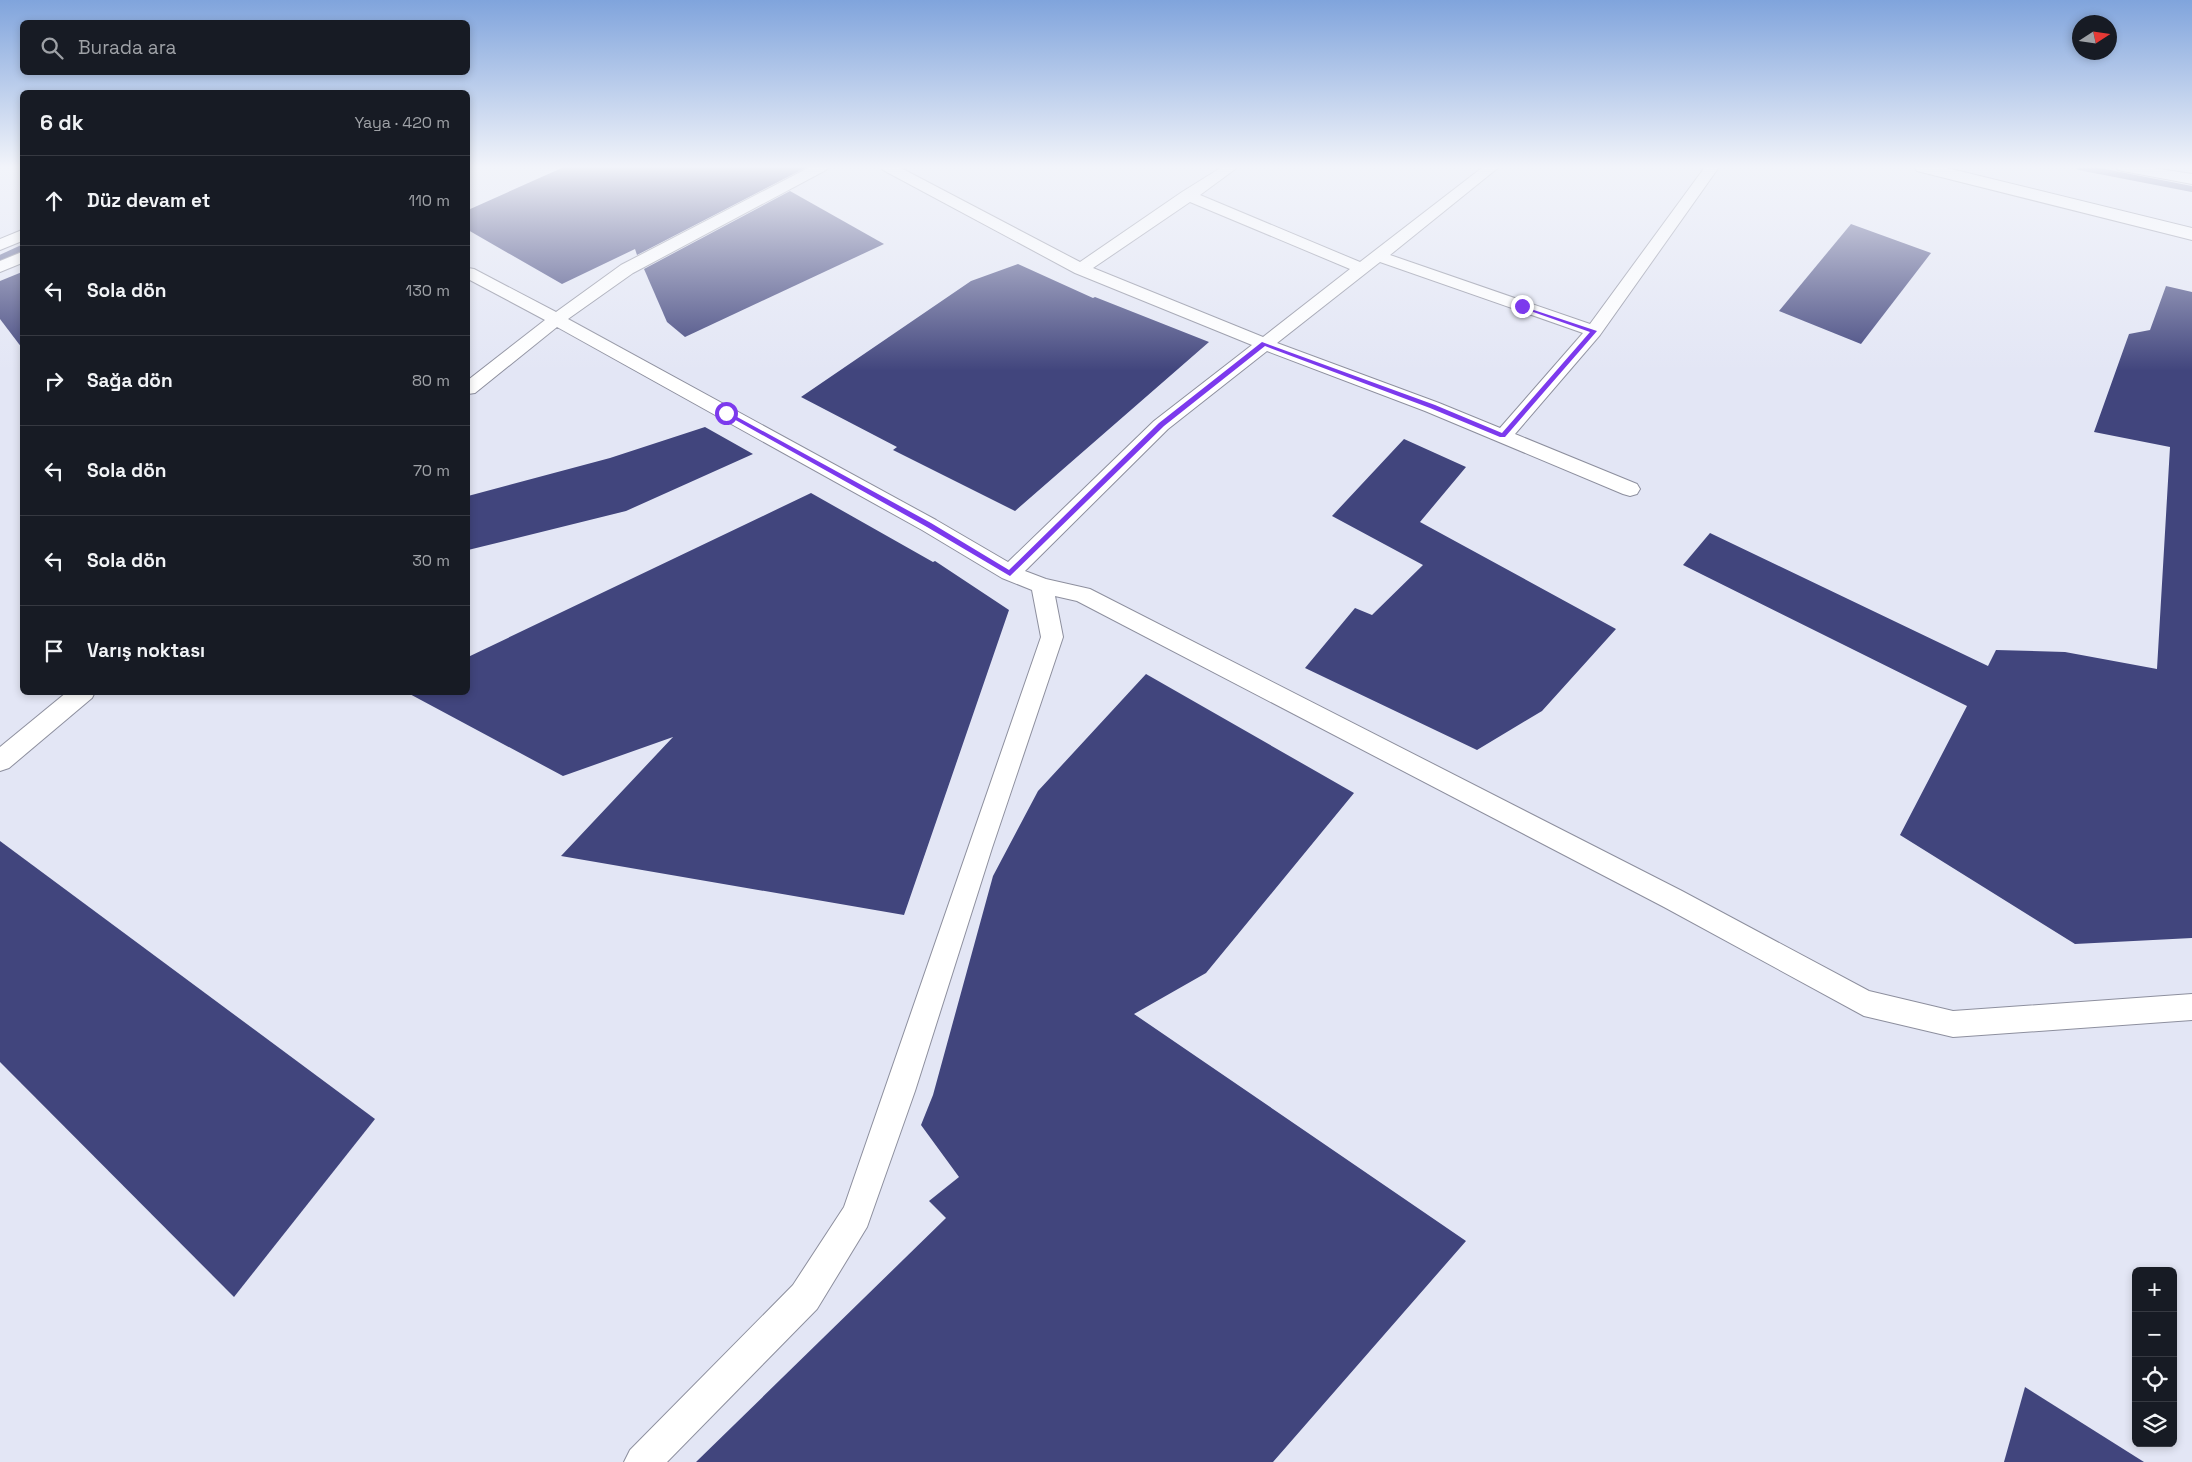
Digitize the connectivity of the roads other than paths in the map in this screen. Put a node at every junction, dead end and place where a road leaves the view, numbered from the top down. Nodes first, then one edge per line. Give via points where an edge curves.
1 (691, 235) edge
2 (1017, 235) edge
3 (1131, 235) edge
4 (1282, 235) edge
5 (1404, 235) edge
6 (1663, 235) edge
7 (20, 236) edge
8 (0, 245) edge
9 (1377, 256) junction
10 (20, 258) edge
11 (0, 267) edge
12 (1361, 268) junction
13 (1081, 269) junction
14 (470, 274) edge
15 (557, 320) junction
16 (1594, 331) junction
17 (1264, 344) junction
18 (470, 387) edge
19 (1503, 436) junction
20 (1630, 488) dead end
21 (1010, 573) junction
22 (1042, 586) junction
23 (80, 695) edge
24 (0, 761) edge
25 (2192, 1007) edge
26 (642, 1462) edge

1 - 15 street via 627,269
2 - 13 street
3 - 13 street
4 - 12 street
5 - 9 street
6 - 16 street
7 - 8 street
9 - 12 street
9 - 16 street
10 - 11 street
12 - 17 street
13 - 17 street
14 - 15 street
15 - 18 street
15 - 21 street
16 - 19 street
17 - 19 street
17 - 21 street via 1161,425
19 - 20 street
21 - 22 street
22 - 25 street via 1082,594 1673,899 1864,1003 1953,1024
22 - 26 street via 1052,637 856,1216 805,1297
23 - 24 street

